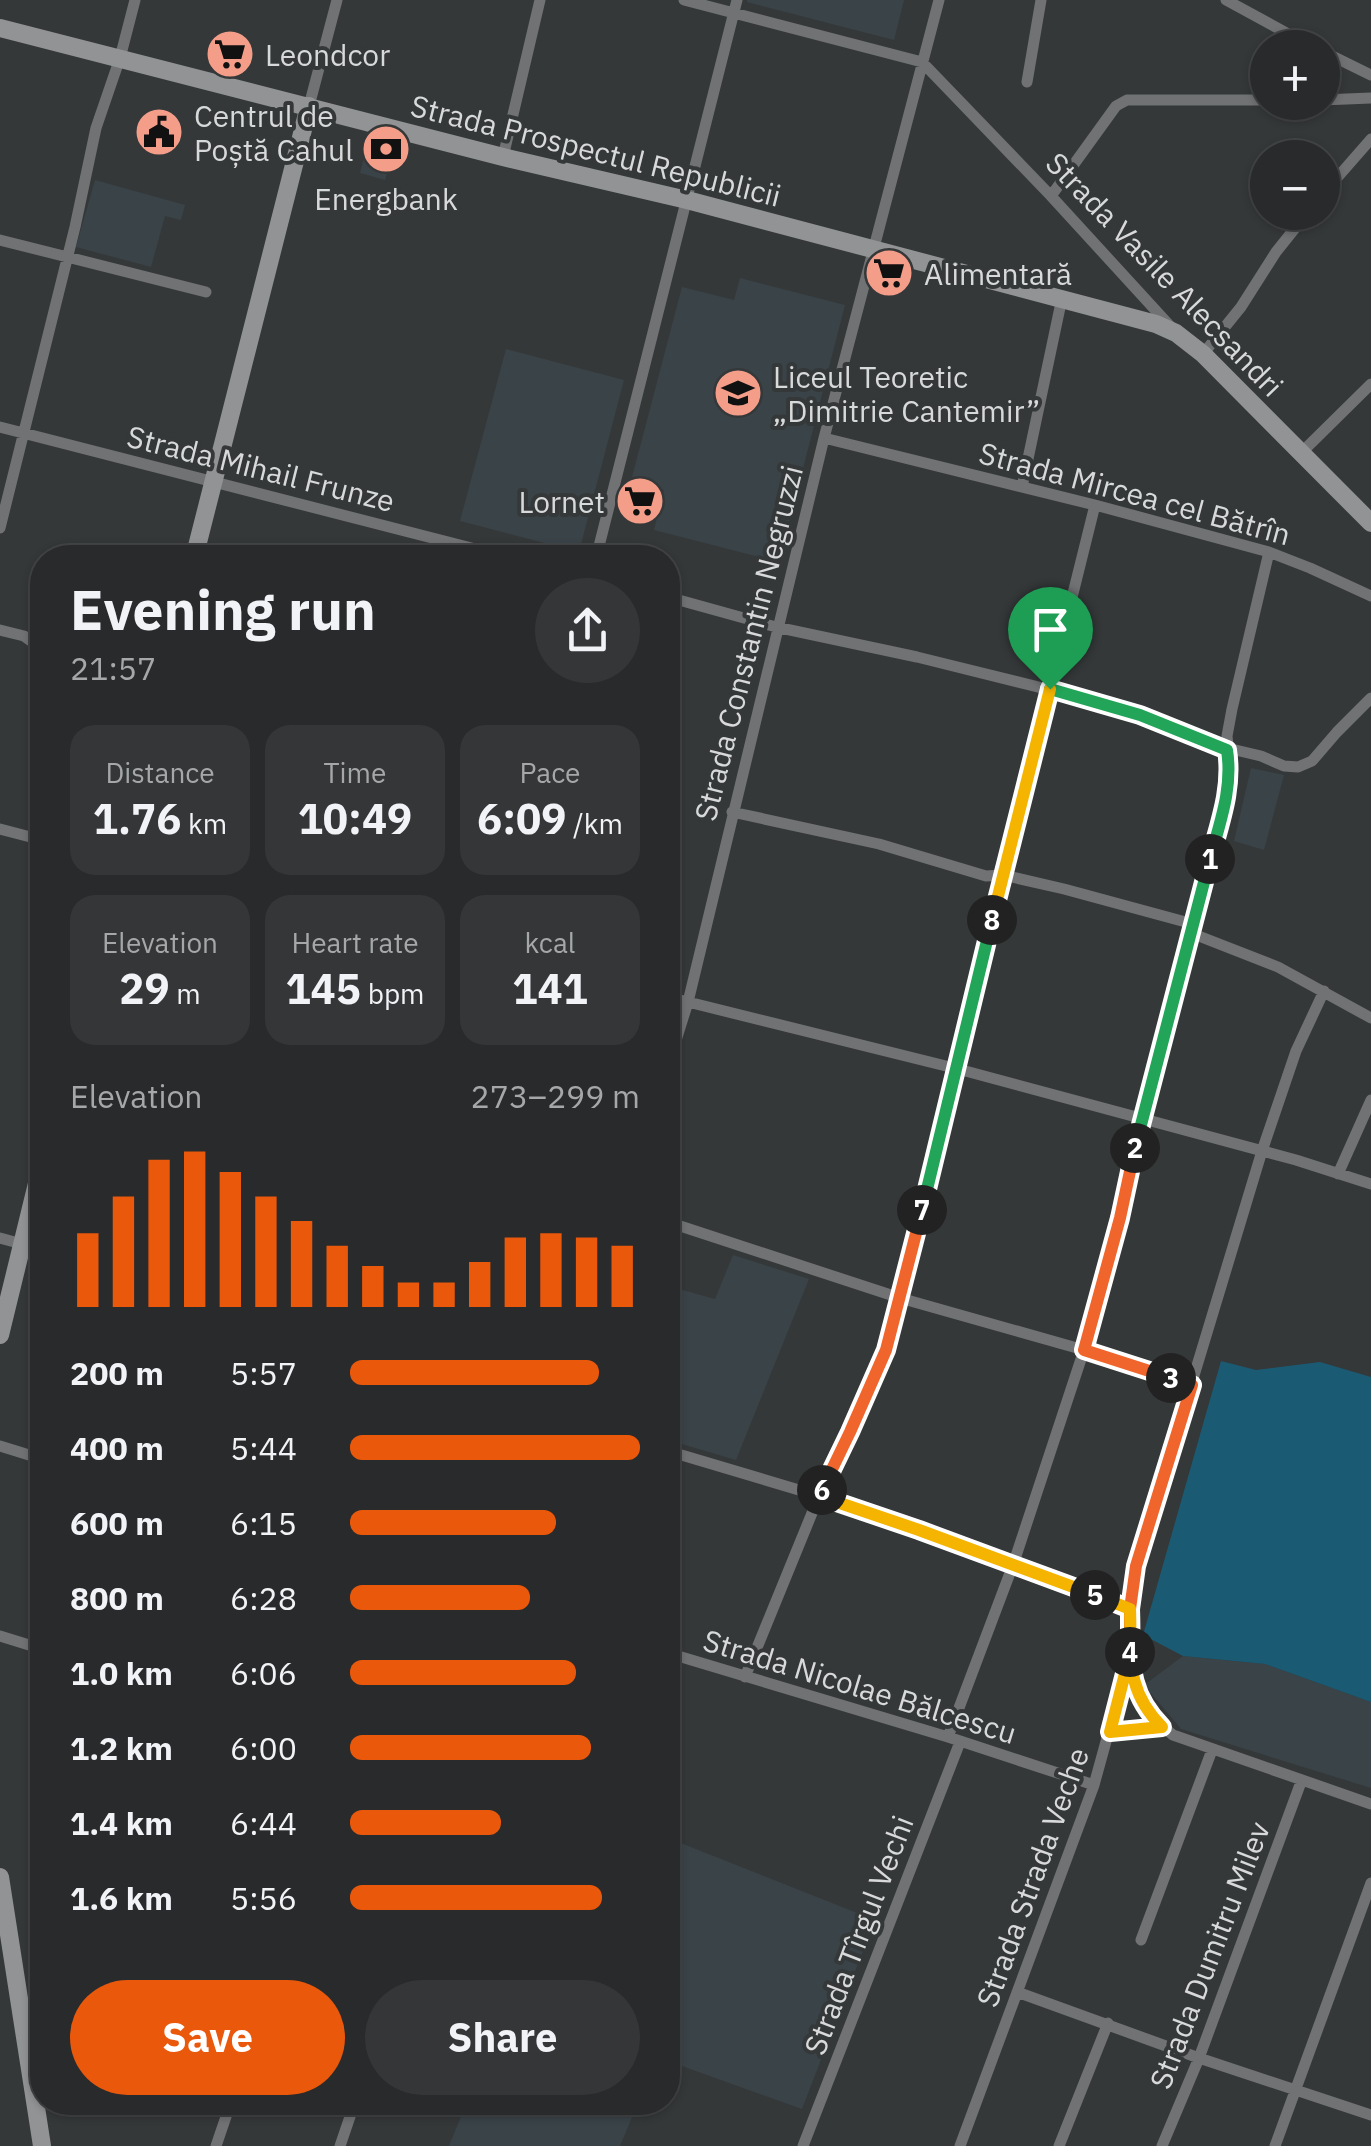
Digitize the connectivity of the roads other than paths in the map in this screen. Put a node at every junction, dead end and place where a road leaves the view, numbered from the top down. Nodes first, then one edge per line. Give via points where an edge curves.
1 (135, 0) edge
2 (337, 0) edge
3 (540, 0) edge
4 (684, 0) edge
5 (938, 0) edge
6 (1041, 0) edge
7 (1226, 0) edge
8 (736, 7) edge
9 (0, 28) edge
10 (1281, 30) edge
11 (120, 58) junction
12 (1340, 58) edge
13 (922, 62) junction
14 (1371, 75) edge
15 (1026, 82) dead end
16 (1371, 98) edge
17 (1340, 99) edge
18 (1250, 100) edge
19 (310, 106) junction
20 (1371, 139) edge
21 (503, 157) junction
22 (1340, 175) edge
23 (1050, 196) junction
24 (687, 200) junction
25 (1294, 230) edge
26 (0, 240) edge
27 (872, 249) junction
28 (67, 256) junction
29 (206, 292) dead end
30 (1062, 298) junction
31 (1176, 333) junction
32 (1203, 354) junction
33 (1371, 384) edge
34 (0, 427) edge
35 (25, 433) junction
36 (824, 438) junction
37 (1301, 453) junction
38 (213, 481) junction
39 (1022, 487) junction
40 (1095, 505) junction
41 (1371, 523) edge
42 (0, 528) edge
43 (197, 545) edge
44 (460, 545) edge
45 (599, 545) edge
46 (1269, 552) junction
47 (1371, 596) edge
48 (680, 600) edge
49 (776, 627) junction
50 (0, 630) edge
51 (30, 640) edge
52 (1050, 689) junction
53 (1371, 698) edge
54 (1227, 750) junction
55 (732, 812) junction
56 (0, 828) edge
57 (30, 837) edge
58 (1003, 875) junction
59 (1192, 929) junction
60 (1324, 991) junction
61 (680, 1000) edge
62 (688, 1002) junction
63 (1371, 1018) edge
64 (680, 1028) edge
65 (958, 1069) junction
66 (1371, 1100) edge
67 (1142, 1120) junction
68 (1262, 1151) junction
69 (1338, 1174) junction
70 (1371, 1184) edge
71 (30, 1212) edge
72 (680, 1226) edge
73 (0, 1238) edge
74 (22, 1244) junction
75 (900, 1298) junction
76 (0, 1335) edge
77 (1084, 1350) junction
78 (1192, 1385) junction
79 (0, 1446) edge
80 (30, 1455) edge
81 (680, 1455) edge
82 (819, 1496) junction
83 (1014, 1565) junction
84 (1130, 1609) junction
85 (0, 1636) edge
86 (30, 1646) edge
87 (680, 1657) edge
88 (1129, 1658) junction
89 (745, 1677) junction
90 (1162, 1727) junction
91 (1110, 1732) junction
92 (954, 1740) junction
93 (1212, 1750) junction
94 (1301, 1782) junction
95 (1094, 1785) junction
96 (1371, 1804) edge
97 (0, 1877) edge
98 (1371, 1883) edge
99 (1141, 1940) dead end
100 (1017, 1992) junction
101 (1108, 2023) junction
102 (1199, 2058) junction
103 (30, 2069) edge
104 (1296, 2091) junction
105 (37, 2115) edge
106 (227, 2115) edge
107 (351, 2115) edge
108 (1371, 2115) edge
109 (42, 2146) edge
110 (216, 2146) edge
111 (340, 2146) edge
112 (803, 2146) edge
113 (960, 2146) edge
114 (1059, 2146) edge
115 (1162, 2146) edge
116 (1276, 2146) edge

1 - 11 street
2 - 19 street
3 - 21 street
4 - 8 street
5 - 13 street, Strada Constantin Negruzzi
6 - 15 street
7 - 10 street
8 - 13 street
8 - 24 street
9 - 11 main road, Strada Prospectul Republicii
11 - 19 main road, Strada Prospectul Republicii
11 - 28 street via 96,128
12 - 14 street
13 - 23 street, Strada Vasile Alecsandri
13 - 27 street, Strada Constantin Negruzzi
16 - 17 street
18 - 23 street via 1127,100
19 - 21 main road, Strada Prospectul Republicii
19 - 38 main road
20 - 22 street
21 - 24 main road, Strada Prospectul Republicii
23 - 31 street, Strada Vasile Alecsandri
24 - 27 main road, Strada Prospectul Republicii
24 - 45 street
25 - 32 street
26 - 28 street
27 - 30 main road, Strada Prospectul Republicii
27 - 36 street, Strada Constantin Negruzzi
28 - 29 street
28 - 35 street
30 - 31 main road, Strada Prospectul Republicii
30 - 39 street
31 - 32 main road, Strada Vasile Alecsandri
32 - 37 main road, Strada Vasile Alecsandri
33 - 37 street
34 - 35 street, Strada Mihail Frunze
35 - 38 street, Strada Mihail Frunze
35 - 42 street
36 - 39 street, Strada Mircea cel Bătrîn
36 - 49 street, Strada Constantin Negruzzi
37 - 41 main road, Strada Vasile Alecsandri
38 - 43 main road
38 - 44 street, Strada Mihail Frunze
39 - 40 street, Strada Mircea cel Bătrîn
40 - 46 street, Strada Mircea cel Bătrîn
40 - 52 street
46 - 47 street, Strada Mircea cel Bătrîn
46 - 54 street, Strada Tîrgul Vechi
48 - 49 street
49 - 52 street
49 - 55 street, Strada Constantin Negruzzi
50 - 51 street
52 - 54 street
52 - 58 street
53 - 54 street via 1306,765 1284,766
54 - 59 street, Strada Tîrgul Vechi via 1226,801
55 - 58 street
55 - 62 street, Strada Constantin Negruzzi
56 - 57 street
58 - 59 street
58 - 65 street
59 - 60 street
59 - 67 street, Strada Tîrgul Vechi
60 - 63 street
60 - 68 street, Strada Strada Veche
61 - 62 street
62 - 64 street, Strada Constantin Negruzzi
62 - 65 street
65 - 67 street
65 - 75 street
66 - 69 street
67 - 68 street
67 - 77 street, Strada Tîrgul Vechi
68 - 69 street
68 - 78 street, Strada Strada Veche
69 - 70 street
71 - 74 main road
72 - 75 street
73 - 74 street
74 - 76 main road
75 - 77 street
75 - 82 street via 886,1350
77 - 78 street
77 - 83 street, Strada Tîrgul Vechi
78 - 84 street, Strada Strada Veche via 1136,1566
79 - 80 street
81 - 82 street
82 - 83 street
82 - 89 street
83 - 84 street
83 - 92 street, Strada Tîrgul Vechi
84 - 88 street, Strada Strada Veche
85 - 86 street
87 - 89 street, Strada Nicolae Bălcescu
88 - 90 street via 1138,1692
88 - 91 street, Strada Strada Veche
89 - 92 street, Strada Nicolae Bălcescu
90 - 91 street
90 - 93 street
91 - 95 street, Strada Strada Veche
92 - 95 street, Strada Nicolae Bălcescu
92 - 112 street, Strada Tîrgul Vechi
93 - 94 street
93 - 99 street
94 - 96 street
94 - 102 street, Strada Dumitru Milev
95 - 100 street, Strada Strada Veche
97 - 103 main road
98 - 104 street
100 - 101 street
100 - 113 street, Strada Strada Veche
101 - 102 street
101 - 114 street
102 - 104 street
102 - 115 street, Strada Dumitru Milev
104 - 108 street
104 - 116 street
105 - 109 main road
106 - 110 street
107 - 111 street

